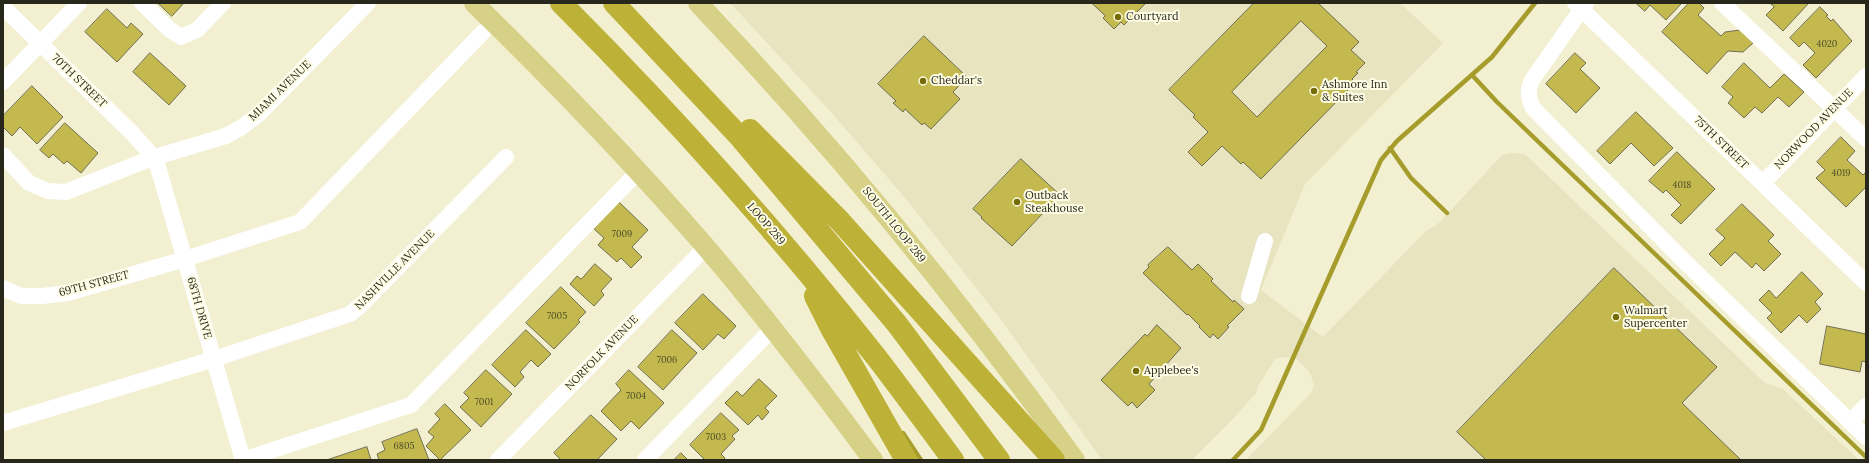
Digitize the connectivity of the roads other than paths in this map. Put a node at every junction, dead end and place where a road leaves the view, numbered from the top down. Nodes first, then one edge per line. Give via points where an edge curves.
1 (79, 3) edge
2 (142, 3) edge
3 (223, 3) edge
4 (368, 3) edge
5 (474, 3) edge
6 (561, 3) edge
7 (614, 3) edge
8 (698, 3) edge
9 (1722, 3) edge
10 (1581, 5) edge
11 (3, 7) edge
12 (482, 32) dead end
13 (40, 43) junction
14 (1866, 76) edge
15 (687, 80) junction
16 (3, 82) edge
17 (1834, 109) junction
18 (1866, 139) edge
19 (3, 155) edge
20 (506, 157) dead end
21 (152, 158) junction
22 (638, 172) junction
23 (1763, 183) junction
24 (1265, 241) dead end
25 (706, 247) junction
26 (185, 259) junction
27 (798, 261) junction
28 (1866, 283) edge
29 (3, 288) edge
30 (1249, 296) dead end
31 (773, 328) junction
32 (214, 359) junction
33 (1866, 406) edge
34 (1850, 422) junction
35 (3, 423) edge
36 (1866, 437) edge
37 (243, 460) edge
38 (498, 460) edge
39 (645, 460) edge
40 (873, 460) edge
41 (906, 460) edge
42 (953, 460) edge
43 (999, 460) edge
44 (1054, 460) edge
45 (1075, 460) edge

1 - 13 street
2 - 3 street via 181,37 197,30
4 - 21 street, MIAMI AVENUE via 259,114 242,128 226,136
5 - 22 main road via 544,72
6 - 27 highway, LOOP 289 via 661,106
7 - 15 highway
8 - 45 main road, SOUTH LOOP 289 via 766,76 891,220
9 - 17 street
10 - 23 street, 75TH STREET
10 - 34 street via 1532,80 1528,90 1533,108 1681,258
11 - 13 street, 70TH STREET
12 - 26 street, 69TH STREET via 300,222
13 - 16 street
13 - 21 street, 70TH STREET via 133,134
14 - 17 street, NORWOOD AVENUE
15 - 43 highway via 739,136 897,324
15 - 44 highway via 747,126 791,170
17 - 18 street
17 - 23 street, NORWOOD AVENUE
19 - 21 street, MIAMI AVENUE via 29,183 48,192 66,192
20 - 32 street, NASHVILLE AVENUE via 350,314
21 - 26 street, 68TH DRIVE via 158,167
22 - 25 main road
22 - 37 street via 411,405
23 - 28 street, 75TH STREET
24 - 30 street
25 - 31 main road
25 - 38 street, NORFOLK AVENUE
26 - 29 street, 69TH STREET via 68,293 21,296
26 - 32 street, 68TH DRIVE
27 - 41 highway via 831,328
27 - 42 highway, LOOP 289 via 877,359
31 - 39 street
31 - 40 main road
32 - 35 street, NASHVILLE AVENUE
32 - 37 street, 68TH DRIVE
33 - 34 street
34 - 36 street

